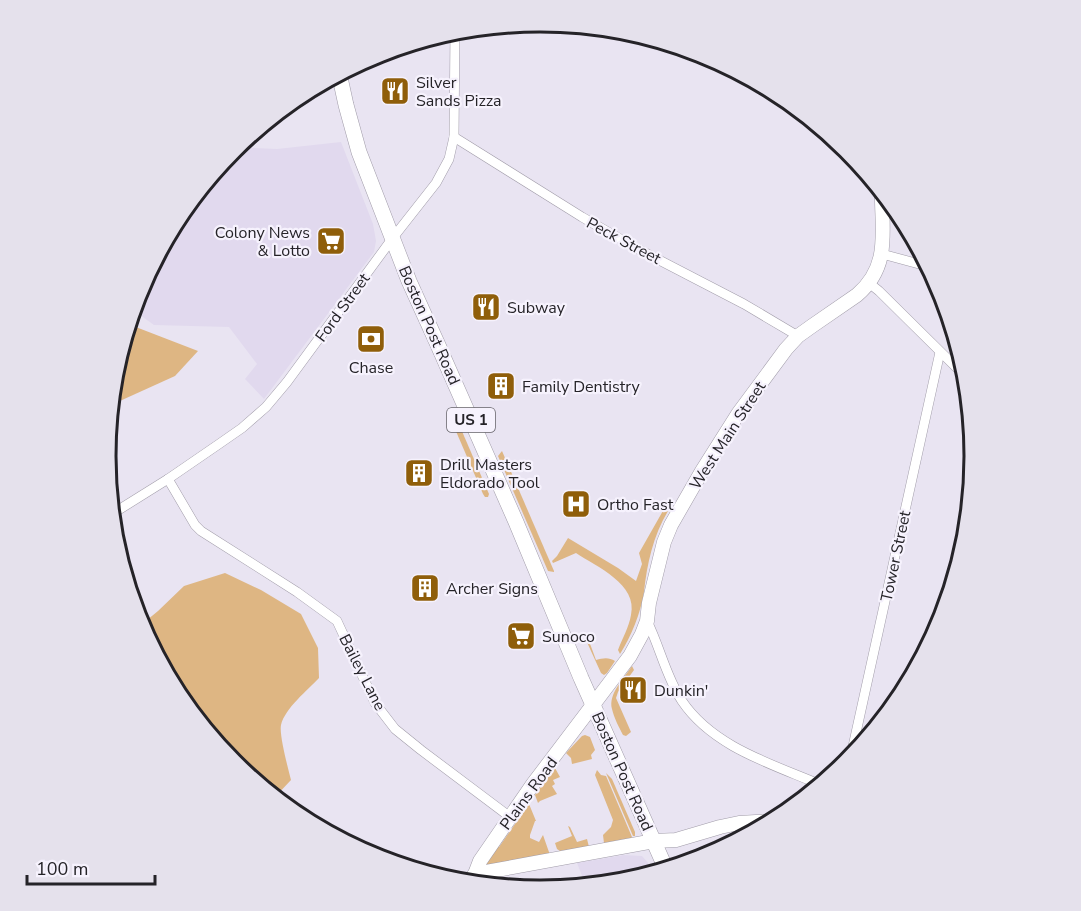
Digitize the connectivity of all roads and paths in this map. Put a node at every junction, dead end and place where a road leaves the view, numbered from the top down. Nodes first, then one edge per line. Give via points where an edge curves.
1 (455, 41) edge
2 (341, 82) edge
3 (454, 137) junction
4 (883, 205) edge
5 (392, 239) junction
6 (882, 254) junction
7 (919, 264) edge
8 (869, 283) junction
9 (798, 336) junction
10 (940, 352) junction
11 (954, 366) edge
12 (168, 479) junction
13 (120, 509) edge
14 (647, 621) junction
15 (593, 706) junction
16 (854, 740) edge
17 (812, 780) edge
18 (510, 817) junction
19 (752, 823) edge
20 (654, 841) junction
21 (663, 861) edge
22 (473, 874) edge
23 (483, 876) edge

1 - 3 street, Ford Street
2 - 5 main road, Boston Post Road / US 1 via 359,152
3 - 5 street, Ford Street via 441,176
3 - 9 street, Peck Street via 582,217
4 - 6 main road, West Main Street
5 - 12 street, Ford Street via 266,407
5 - 15 main road, Boston Post Road / US 1
6 - 7 street
6 - 8 main road, West Main Street
8 - 9 main road, West Main Street
8 - 10 street
9 - 14 main road, West Main Street via 738,414 671,525
10 - 11 street
10 - 16 street, Tower Street
12 - 13 street, Ford Street
12 - 18 street, Bailey Lane via 201,531 337,621 375,703 395,729
14 - 15 main road, West Main Street via 630,656
14 - 17 street via 681,700 703,725 742,751
15 - 18 main road, Plains Road
15 - 20 main road, Boston Post Road / US 1
18 - 22 main road, Plains Road
19 - 20 main road via 676,840
20 - 21 main road, Boston Post Road / US 1
20 - 23 main road

